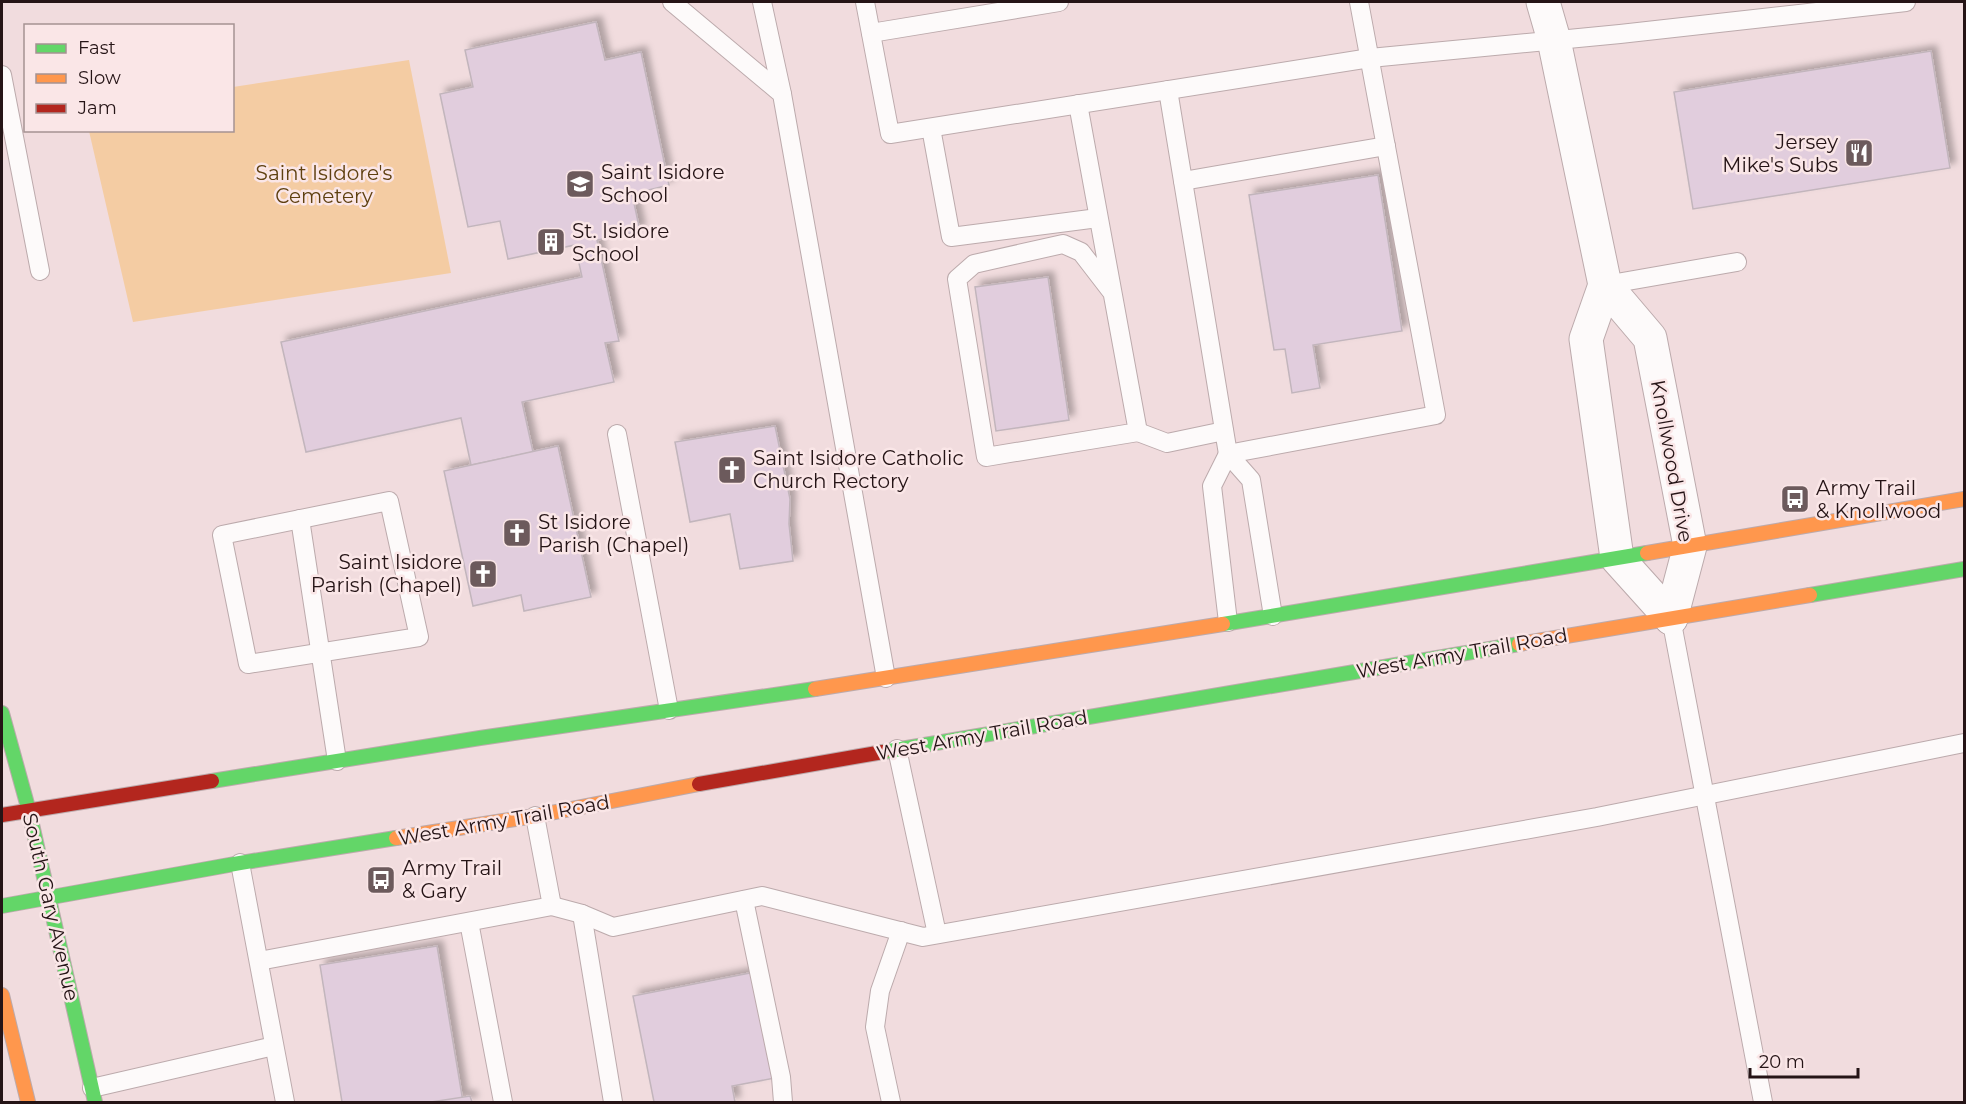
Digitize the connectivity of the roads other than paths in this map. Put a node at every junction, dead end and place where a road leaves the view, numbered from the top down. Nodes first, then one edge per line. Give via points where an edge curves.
1 (672, 2) edge
2 (762, 2) edge
3 (865, 2) edge
4 (1059, 2) edge
5 (1359, 2) edge
6 (1543, 2) edge
7 (1906, 2) edge
8 (871, 33) junction
9 (1554, 40) junction
10 (1370, 58) junction
11 (2, 75) edge
12 (1168, 90) junction
13 (782, 94) junction
14 (1077, 104) junction
15 (932, 128) junction
16 (1386, 146) junction
17 (1183, 181) junction
18 (1098, 218) junction
19 (1737, 262) dead end
20 (40, 271) dead end
21 (1605, 285) junction
22 (1111, 291) junction
23 (1224, 431) junction
24 (1138, 432) junction
25 (617, 434) dead end
26 (1228, 454) junction
27 (1965, 499) edge
28 (300, 519) junction
29 (1690, 546) junction
30 (1617, 558) junction
31 (1965, 569) edge
32 (1273, 616) junction
33 (1671, 618) junction
34 (1228, 622) junction
35 (321, 652) junction
36 (886, 678) junction
37 (669, 710) junction
38 (2, 713) edge
39 (1965, 743) edge
40 (897, 749) junction
41 (337, 761) junction
42 (1705, 794) junction
43 (29, 811) junction
44 (2, 815) edge
45 (535, 816) junction
46 (240, 863) junction
47 (48, 898) junction
48 (744, 900) junction
49 (2, 906) edge
50 (552, 906) junction
51 (582, 914) junction
52 (469, 922) junction
53 (901, 931) junction
54 (937, 934) junction
55 (258, 961) junction
56 (2, 995) edge
57 (274, 1046) junction
58 (94, 1095) edge
59 (28, 1102) edge
60 (285, 1102) edge
61 (503, 1102) edge
62 (613, 1102) edge
63 (783, 1102) edge
64 (891, 1102) edge
65 (1763, 1102) edge

1 - 13 lane
2 - 13 lane
3 - 8 lane
4 - 8 lane
5 - 10 lane
6 - 9 street, Knollwood Drive
7 - 9 lane
8 - 15 lane via 890,134
9 - 10 lane
9 - 21 street, Knollwood Drive
10 - 12 lane
10 - 16 lane
11 - 20 lane
12 - 14 lane
12 - 17 lane
13 - 36 lane
14 - 15 lane
14 - 18 lane
15 - 18 lane via 951,237
16 - 17 lane
16 - 26 lane via 1436,415
17 - 23 lane
18 - 22 lane
19 - 21 lane
21 - 29 street, Knollwood Drive via 1650,338
21 - 30 street via 1586,339
22 - 24 lane
22 - 24 lane via 1081,252 1063,244 974,264 957,279 986,457
23 - 24 lane via 1167,443
23 - 26 lane
25 - 37 lane
26 - 32 lane via 1251,480
26 - 34 lane via 1212,486
27 - 29 main road
28 - 35 lane
28 - 35 lane via 222,535 248,664
28 - 35 lane via 389,501 419,637
29 - 30 main road
29 - 33 street, Knollwood Drive
30 - 32 main road
30 - 33 street
31 - 33 main road, West Army Trail Road
32 - 34 main road
33 - 40 main road, West Army Trail Road
33 - 42 lane
34 - 36 main road
35 - 41 lane
36 - 37 main road
37 - 41 main road
38 - 43 main road, South Gary Avenue
39 - 42 lane
40 - 45 main road, West Army Trail Road
40 - 54 lane
41 - 43 main road
42 - 54 lane via 1585,819
42 - 65 lane
43 - 44 main road
43 - 47 main road, South Gary Avenue
45 - 46 main road, West Army Trail Road
45 - 50 lane
46 - 47 main road, West Army Trail Road
46 - 55 lane
47 - 49 main road, West Army Trail Road
47 - 58 main road, South Gary Avenue
48 - 51 lane via 613,927
48 - 53 lane via 762,896
48 - 63 lane via 782,1077
50 - 51 lane
50 - 52 lane
51 - 62 lane
52 - 55 lane
52 - 61 lane
53 - 54 lane via 923,937
53 - 64 lane via 880,991 875,1027
55 - 57 lane
56 - 59 main road
57 - 58 lane
57 - 60 lane

